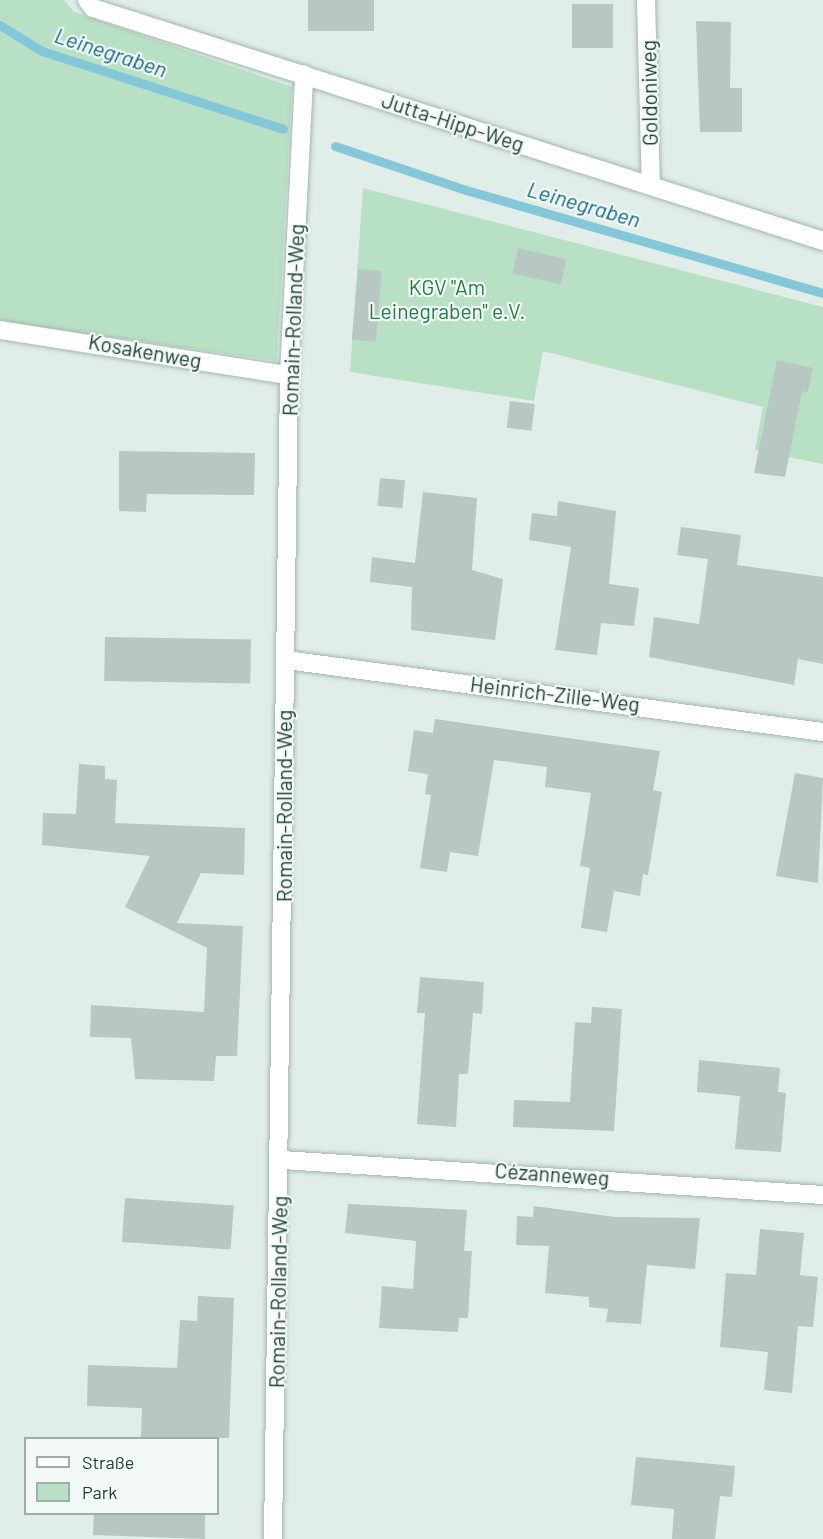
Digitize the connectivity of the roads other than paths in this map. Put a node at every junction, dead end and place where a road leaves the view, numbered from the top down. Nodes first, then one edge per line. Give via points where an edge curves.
1 (87, 0) edge
2 (646, 0) edge
3 (304, 74) junction
4 (651, 186) junction
5 (823, 241) edge
6 (0, 330) edge
7 (289, 375) junction
8 (286, 660) junction
9 (823, 732) edge
10 (282, 1160) junction
11 (823, 1195) edge
12 (273, 1539) edge

1 - 3 street, Jutta-Hipp-Weg via 93,8
2 - 4 street, Goldoniweg
3 - 4 street, Jutta-Hipp-Weg
3 - 7 street, Romain-Rolland-Weg
4 - 5 street, Jutta-Hipp-Weg
6 - 7 street, Kosakenweg
7 - 8 street, Romain-Rolland-Weg
8 - 9 street, Heinrich-Zille-Weg
8 - 10 street, Romain-Rolland-Weg
10 - 11 street, Cézanneweg
10 - 12 street, Romain-Rolland-Weg

